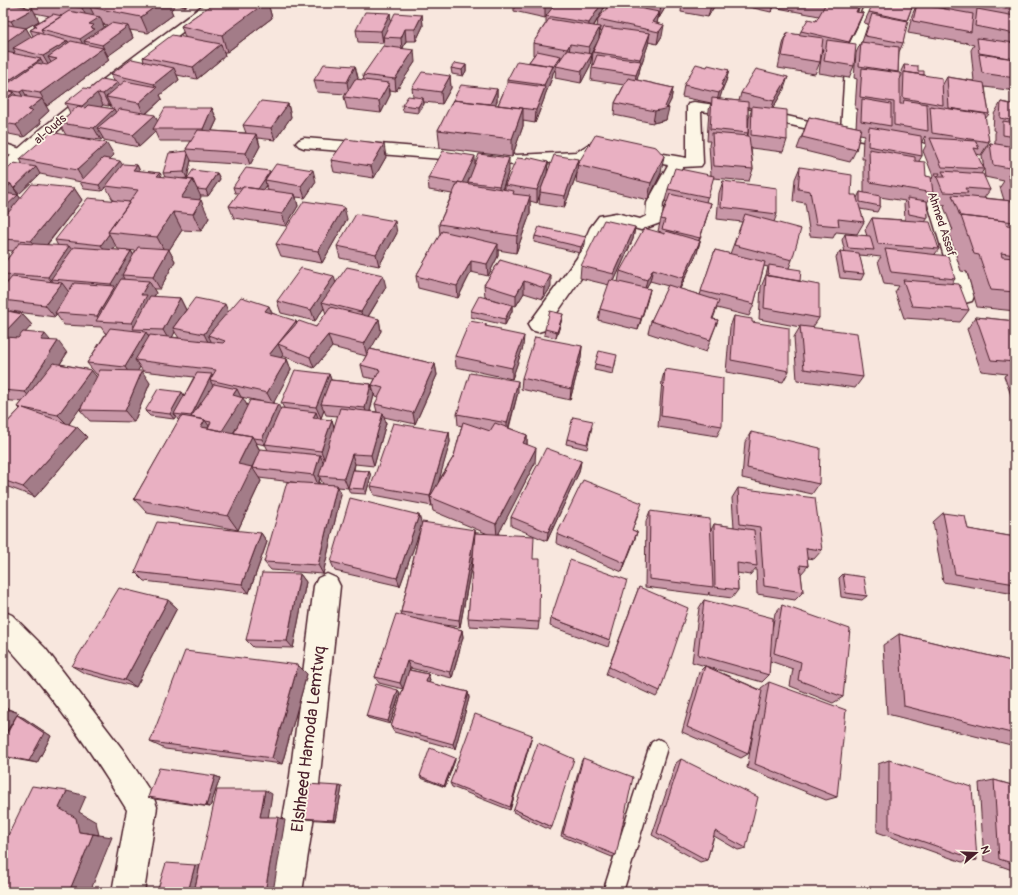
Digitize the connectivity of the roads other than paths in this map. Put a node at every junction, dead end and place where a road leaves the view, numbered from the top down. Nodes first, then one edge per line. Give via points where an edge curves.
1 (22, 3) edge
2 (214, 3) edge
3 (871, 3) edge
4 (3, 15) edge
5 (848, 134) junction
6 (304, 143) dead end
7 (3, 148) edge
8 (21, 154) junction
9 (678, 162) junction
10 (3, 172) edge
11 (965, 296) edge
12 (538, 325) dead end
13 (327, 586) dead end
14 (3, 624) edge
15 (658, 748) dead end
16 (128, 892) edge
17 (286, 892) edge
18 (613, 892) edge

1 - 4 street
2 - 8 street, al-Quds via 80,104
3 - 5 street via 852,52
5 - 9 street via 778,118 694,106 695,163
5 - 11 street, Ahmed Assaf via 922,148 919,152
6 - 9 street via 517,160 581,156 594,147
7 - 8 street
8 - 10 street, al-Quds
9 - 12 street via 656,203 654,219 641,225 616,218 605,220 584,260
13 - 17 street, Elshheed Hamoda Lemtwq via 304,784
14 - 16 street via 36,657 76,709 113,760 142,807
15 - 18 lane

